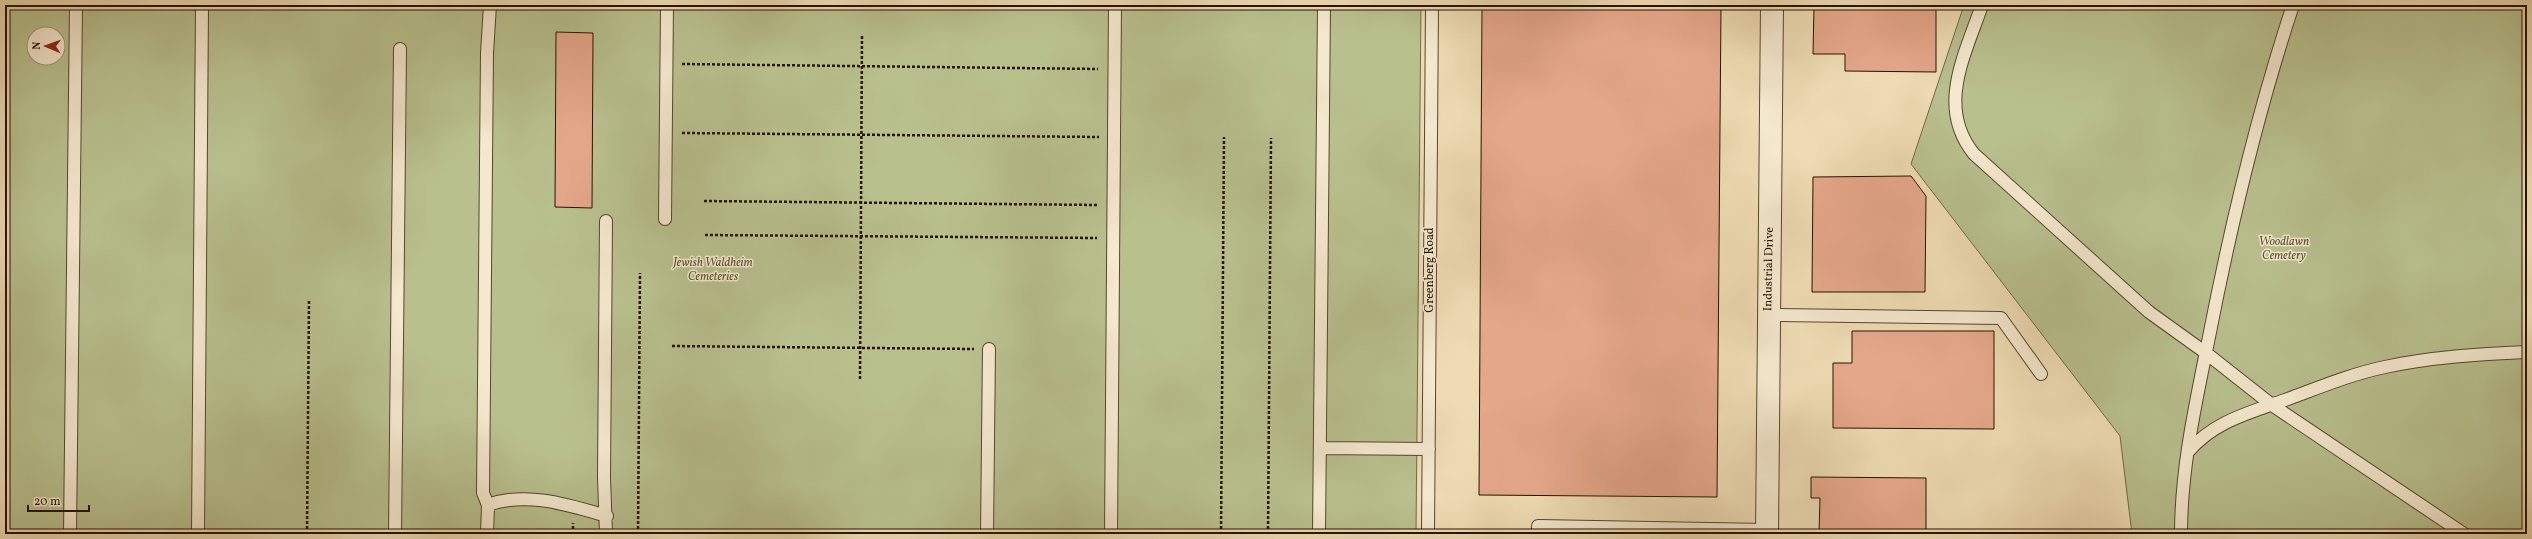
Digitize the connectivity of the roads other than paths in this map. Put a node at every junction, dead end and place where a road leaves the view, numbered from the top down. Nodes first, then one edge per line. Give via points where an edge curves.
1 (76, 5) edge
2 (202, 5) edge
3 (490, 5) edge
4 (667, 5) edge
5 (1115, 5) edge
6 (1324, 5) edge
7 (1432, 5) edge
8 (1772, 5) edge
9 (1982, 5) edge
10 (2293, 5) edge
11 (400, 49) dead end
12 (665, 219) dead end
13 (606, 221) dead end
14 (1769, 315) junction
15 (989, 349) road end
16 (2206, 352) junction
17 (2527, 352) edge
18 (2041, 374) dead end
19 (2272, 405) junction
20 (1320, 448) junction
21 (1429, 449) junction
22 (2186, 454) junction
23 (488, 505) junction
24 (607, 516) junction
25 (1767, 532) edge
26 (70, 534) edge
27 (198, 534) edge
28 (395, 534) edge
29 (488, 534) edge
30 (606, 534) edge
31 (987, 534) edge
32 (1111, 534) edge
33 (1319, 534) edge
34 (1428, 534) edge
35 (1538, 534) edge
36 (2181, 534) edge
37 (2464, 534) edge

1 - 26 lane
2 - 27 lane
3 - 23 lane via 487,53 482,493
4 - 12 lane
5 - 32 lane
6 - 20 lane
7 - 21 lane, Greenberg Road
8 - 14 street, Industrial Drive
9 - 16 lane via 1957,80 1954,98 1958,130 1965,144 2010,190 2149,312
10 - 16 lane via 2269,76 2242,181
11 - 28 lane
13 - 24 lane via 604,477
14 - 18 lane via 2001,318
14 - 25 street, Industrial Drive
15 - 31 lane
16 - 19 lane
16 - 22 lane
17 - 19 lane via 2431,359 2386,367
19 - 22 lane via 2233,418 2212,429
19 - 37 lane
20 - 21 lane
20 - 33 lane
21 - 34 lane, Greenberg Road
22 - 36 lane
23 - 24 lane via 507,500 536,500
23 - 29 lane
24 - 30 lane
25 - 35 lane via 1538,526

